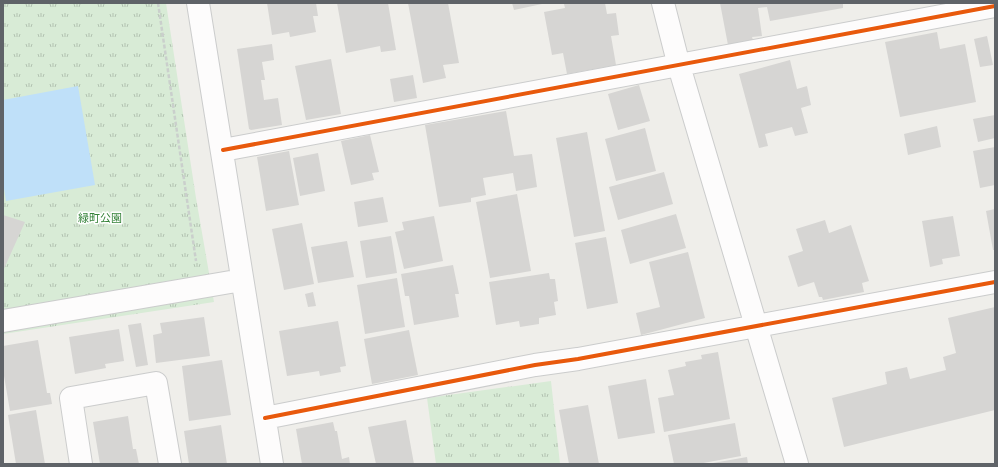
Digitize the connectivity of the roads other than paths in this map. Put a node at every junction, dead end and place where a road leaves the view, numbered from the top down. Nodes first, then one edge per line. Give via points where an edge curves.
1 (198, 3) edge
2 (663, 3) edge
3 (995, 6) edge
4 (678, 66) junction
5 (223, 150) junction
6 (242, 280) junction
7 (995, 282) edge
8 (3, 321) edge
9 (757, 326) junction
10 (265, 418) junction
11 (81, 464) edge
12 (170, 464) edge
13 (272, 464) edge
14 (797, 464) edge

1 - 5 street
2 - 4 street
3 - 4 street
4 - 5 street
4 - 9 street
5 - 6 street
6 - 8 street
6 - 10 street
7 - 9 street
9 - 10 street via 535,365
9 - 14 street
10 - 13 street
11 - 12 street via 71,398 156,383

